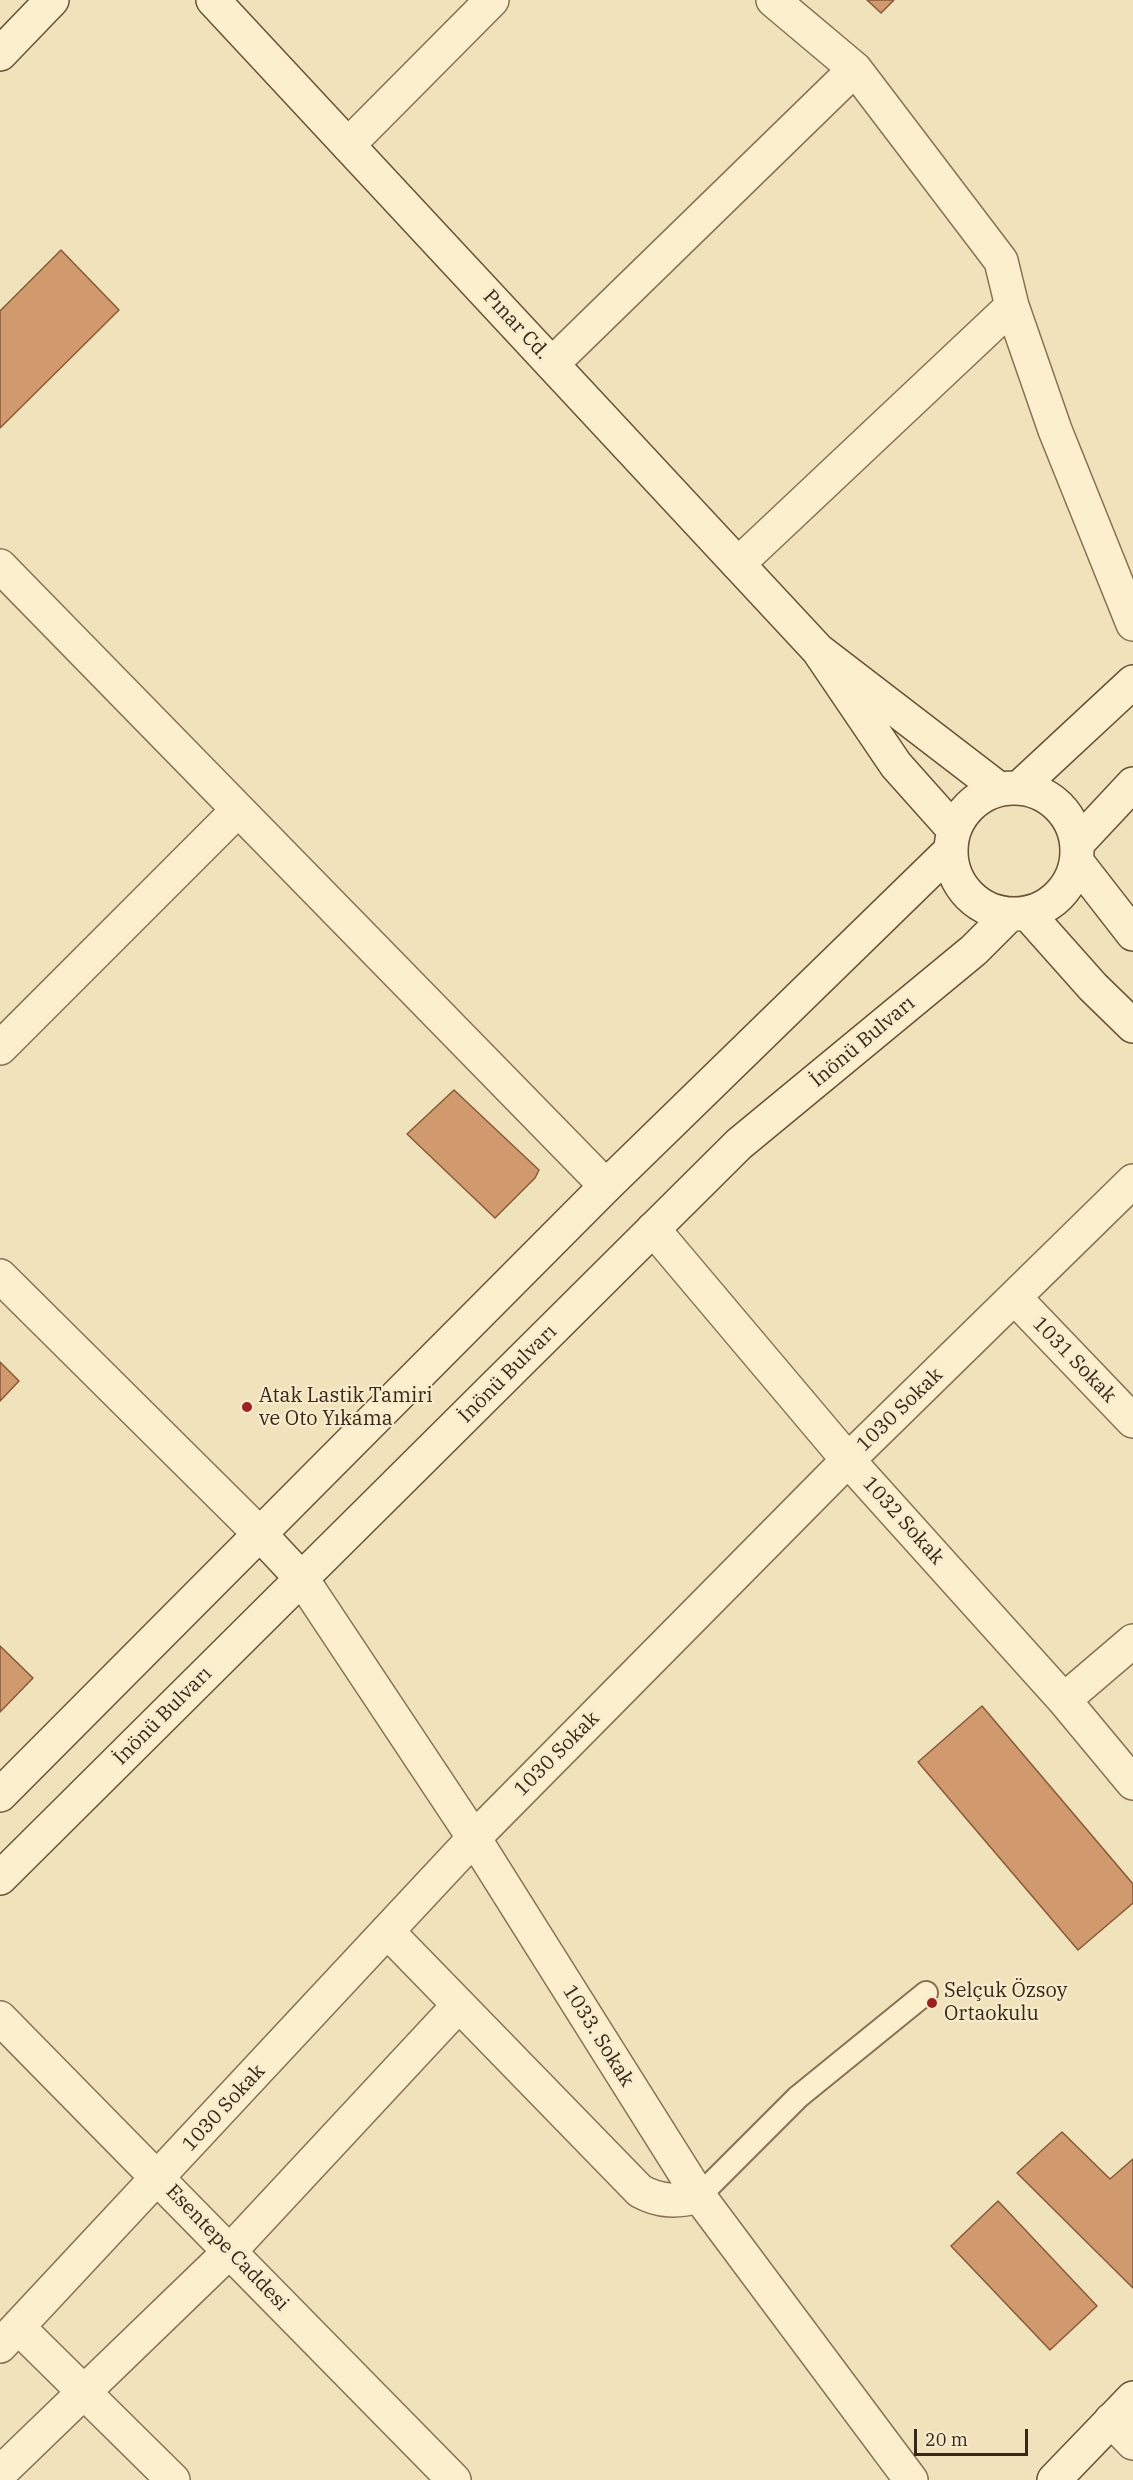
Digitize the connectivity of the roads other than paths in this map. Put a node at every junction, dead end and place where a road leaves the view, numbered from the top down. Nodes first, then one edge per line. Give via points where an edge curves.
1 (52, 0) edge
2 (213, 0) edge
3 (492, 0) edge
4 (773, 0) edge
5 (0, 54) edge
6 (855, 69) junction
7 (348, 145) junction
8 (1012, 306) junction
9 (552, 364) junction
10 (738, 564) junction
11 (0, 566) edge
12 (1133, 624) edge
13 (818, 650) junction
14 (1133, 682) edge
15 (1133, 784) edge
16 (1010, 788) junction
17 (238, 810) junction
18 (952, 840) junction
19 (1077, 853) junction
20 (1018, 914) junction
21 (1133, 934) edge
22 (1133, 1026) edge
23 (0, 1048) edge
24 (1133, 1181) edge
25 (606, 1186) junction
26 (653, 1229) junction
27 (0, 1276) edge
28 (1015, 1298) junction
29 (1133, 1422) edge
30 (848, 1460) junction
31 (259, 1533) junction
32 (302, 1579) junction
33 (1133, 1641) edge
34 (1064, 1700) junction
35 (1133, 1783) edge
36 (0, 1795) edge
37 (474, 1838) junction
38 (0, 1878) edge
39 (387, 1931) junction
40 (926, 1993) dead end
41 (459, 2005) junction
42 (0, 2018) edge
43 (159, 2178) junction
44 (699, 2196) junction
45 (230, 2251) junction
46 (9, 2336) edge
47 (84, 2392) junction
48 (1122, 2409) edge
49 (1133, 2443) edge
50 (0, 2473) edge
51 (173, 2480) edge
52 (454, 2480) edge
53 (911, 2480) edge
54 (1054, 2480) edge

1 - 5 street
2 - 7 street, Pınar Cd.
3 - 7 street
4 - 6 street
6 - 8 street via 1001,261
6 - 9 street
7 - 9 street, Pınar Cd.
8 - 10 street
8 - 12 street via 1055,430
9 - 10 street, Pınar Cd.
10 - 13 street, Pınar Cd.
11 - 17 street
13 - 16 street
13 - 18 street
14 - 16 street
15 - 19 street
16 - 18 street via 980,797 964,811
16 - 19 street via 1041,794 1059,806 1071,823
17 - 23 street
17 - 25 street
18 - 20 street via 953,870 961,887 974,901 991,910
18 - 25 street
19 - 20 street via 1071,880 1060,895 1046,907
19 - 21 street
20 - 22 street
20 - 26 street, İnönü Bulvarı via 739,1144
24 - 28 street, 1030 Sokak
25 - 31 street
26 - 30 street, 1032 Sokak
26 - 32 street, İnönü Bulvarı
27 - 31 street, 1033. Sokak
28 - 29 street, 1031 Sokak
28 - 30 street, 1030 Sokak
30 - 34 street, 1032 Sokak
30 - 37 street, 1030 Sokak
31 - 32 street, 1033. Sokak
31 - 36 street
32 - 37 street, 1033. Sokak
32 - 38 street, İnönü Bulvarı
33 - 34 street
34 - 35 street, 1032 Sokak
37 - 39 street, 1030 Sokak
37 - 44 street, 1033. Sokak
39 - 41 street
39 - 43 street, 1030 Sokak
40 - 44 lane via 798,2097
41 - 44 street via 640,2191 663,2200
41 - 45 street
42 - 43 street, Esentepe Caddesi
43 - 45 street, Esentepe Caddesi
43 - 46 street, 1030 Sokak
44 - 53 street, 1033. Sokak
45 - 47 street
45 - 52 street, Esentepe Caddesi
46 - 47 street
47 - 50 street
47 - 51 street
48 - 49 street
48 - 54 street

